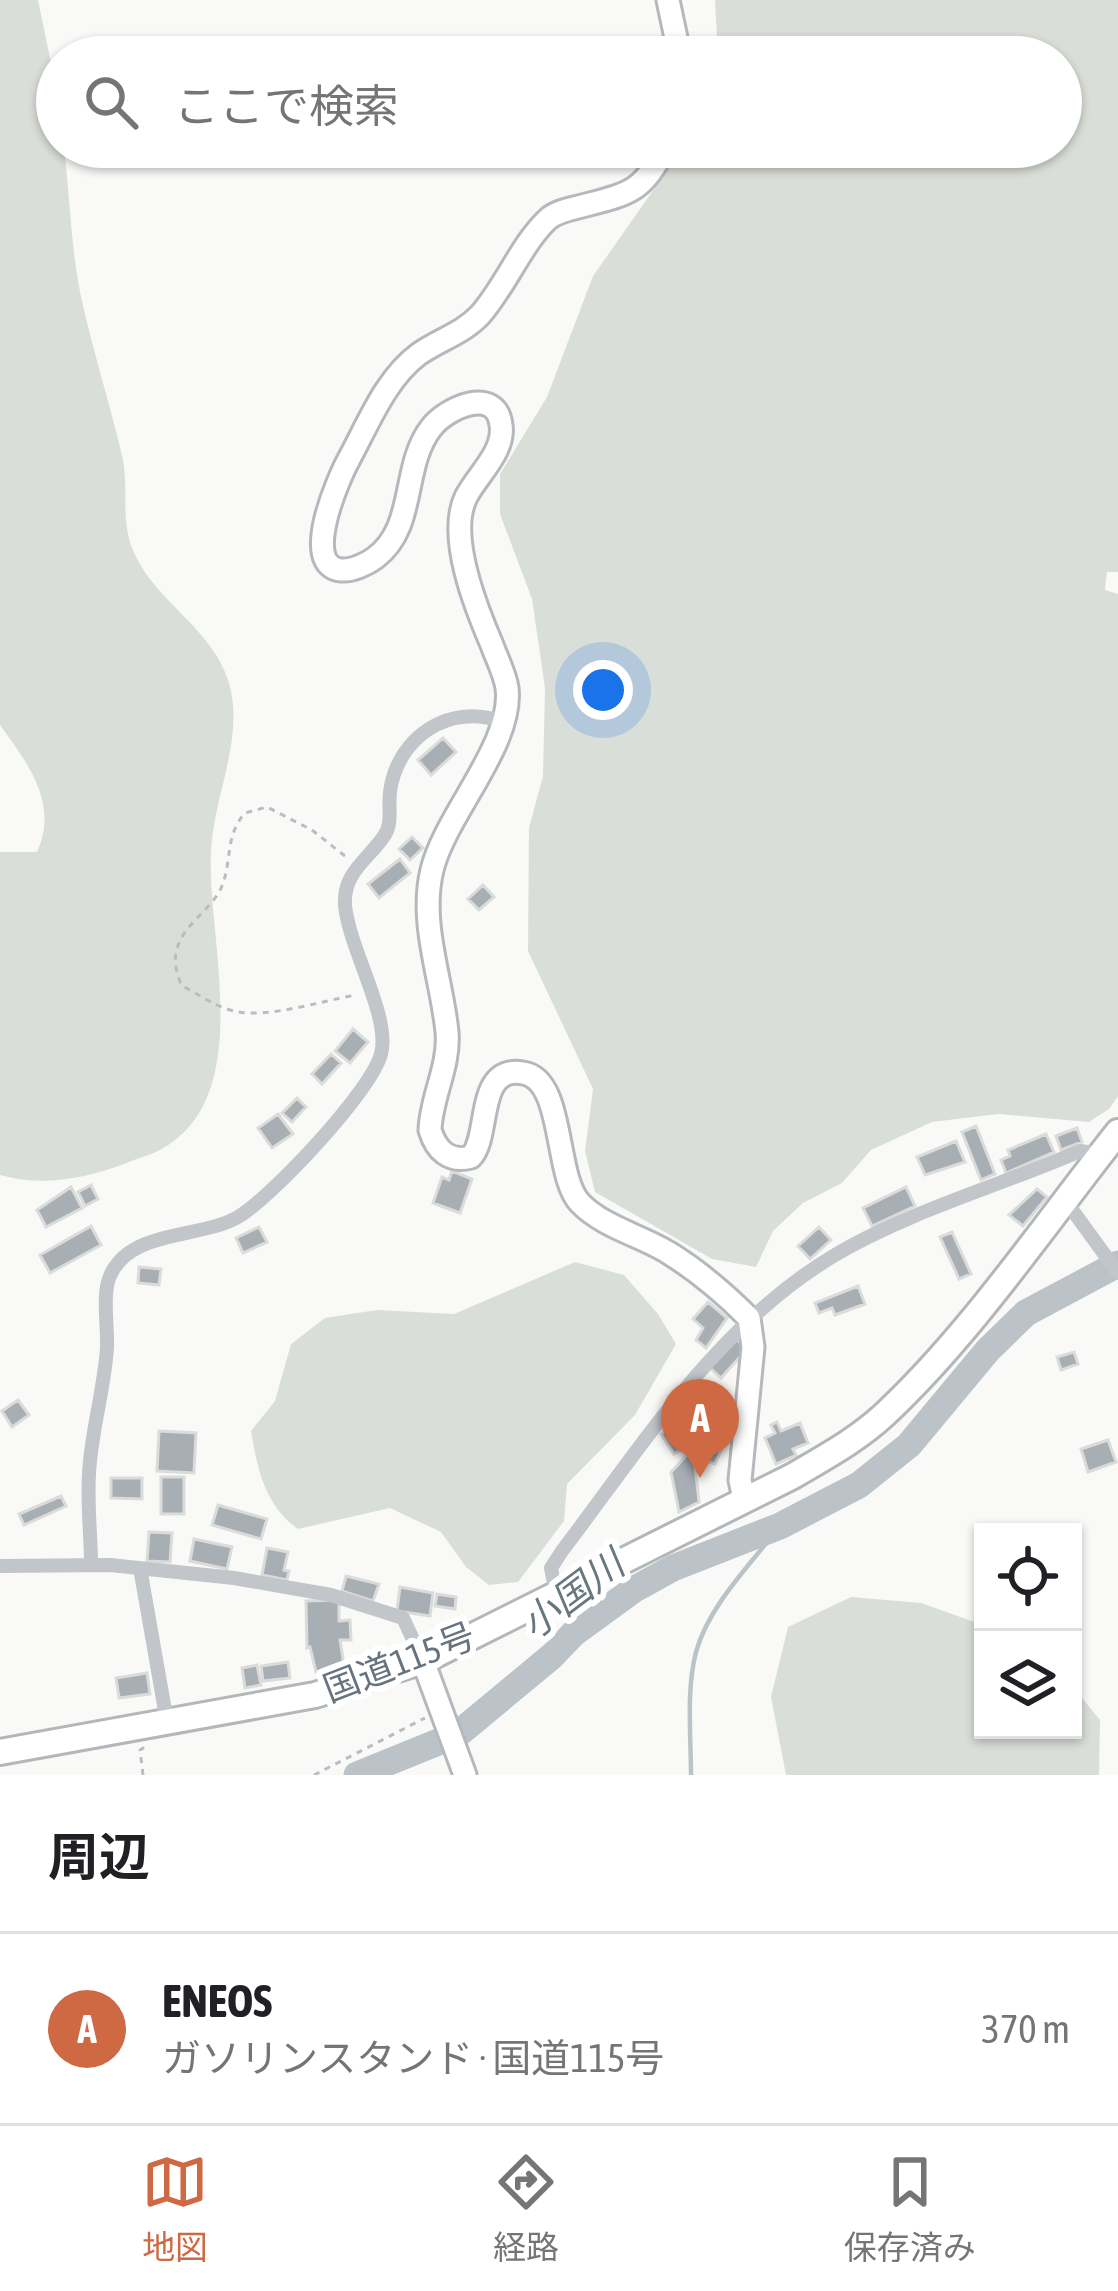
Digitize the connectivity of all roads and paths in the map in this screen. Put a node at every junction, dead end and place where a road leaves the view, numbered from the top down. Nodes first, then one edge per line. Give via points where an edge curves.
1 (668, 0) edge
2 (676, 36) edge
3 (654, 168) edge
4 (502, 722) junction
5 (356, 867) junction
6 (370, 993) junction
7 (1118, 1132) edge
8 (1100, 1154) junction
9 (1065, 1199) junction
10 (1118, 1273) edge
11 (748, 1318) junction
12 (744, 1499) junction
13 (91, 1565) junction
14 (0, 1566) edge
15 (140, 1568) junction
16 (556, 1594) junction
17 (423, 1661) junction
18 (442, 1709) junction
19 (167, 1722) junction
20 (0, 1752) edge
21 (143, 1775) edge
22 (314, 1775) edge
23 (465, 1775) edge

1 - 2 main road
3 - 4 main road via 638,189 549,218 469,326 400,373 337,481 325,522 326,564 353,569 374,559 403,518 421,443 434,423 467,403 497,413 502,433 460,518 478,611 507,688
4 - 5 street via 461,715 416,738 397,763 385,835
4 - 11 main road via 430,877 447,1036 430,1112 433,1141 447,1156 471,1157 484,1139 486,1097 495,1083 522,1072 536,1079 580,1203 670,1253
5 - 6 street via 344,899
5 - 6 path via 312,830 267,806 254,808 235,824 222,886 182,937 176,968 182,986 241,1013
6 - 13 street via 382,1025 378,1064 281,1181 236,1218 134,1250 109,1276 89,1473
7 - 8 highway, 国道115号
8 - 9 highway, 国道115号
8 - 11 street via 1080,1150 851,1246
9 - 10 street
9 - 12 highway, 国道115号 via 882,1417
11 - 12 main road
11 - 16 street via 562,1551 551,1568
12 - 16 highway, 国道115号
13 - 14 street
13 - 15 street
15 - 17 street via 390,1611 408,1623
15 - 19 street
16 - 17 highway, 国道115号
17 - 18 main road
17 - 19 highway, 国道115号 via 314,1695
18 - 22 path
18 - 23 main road
19 - 20 highway, 国道115号
19 - 21 path via 166,1734 140,1750

